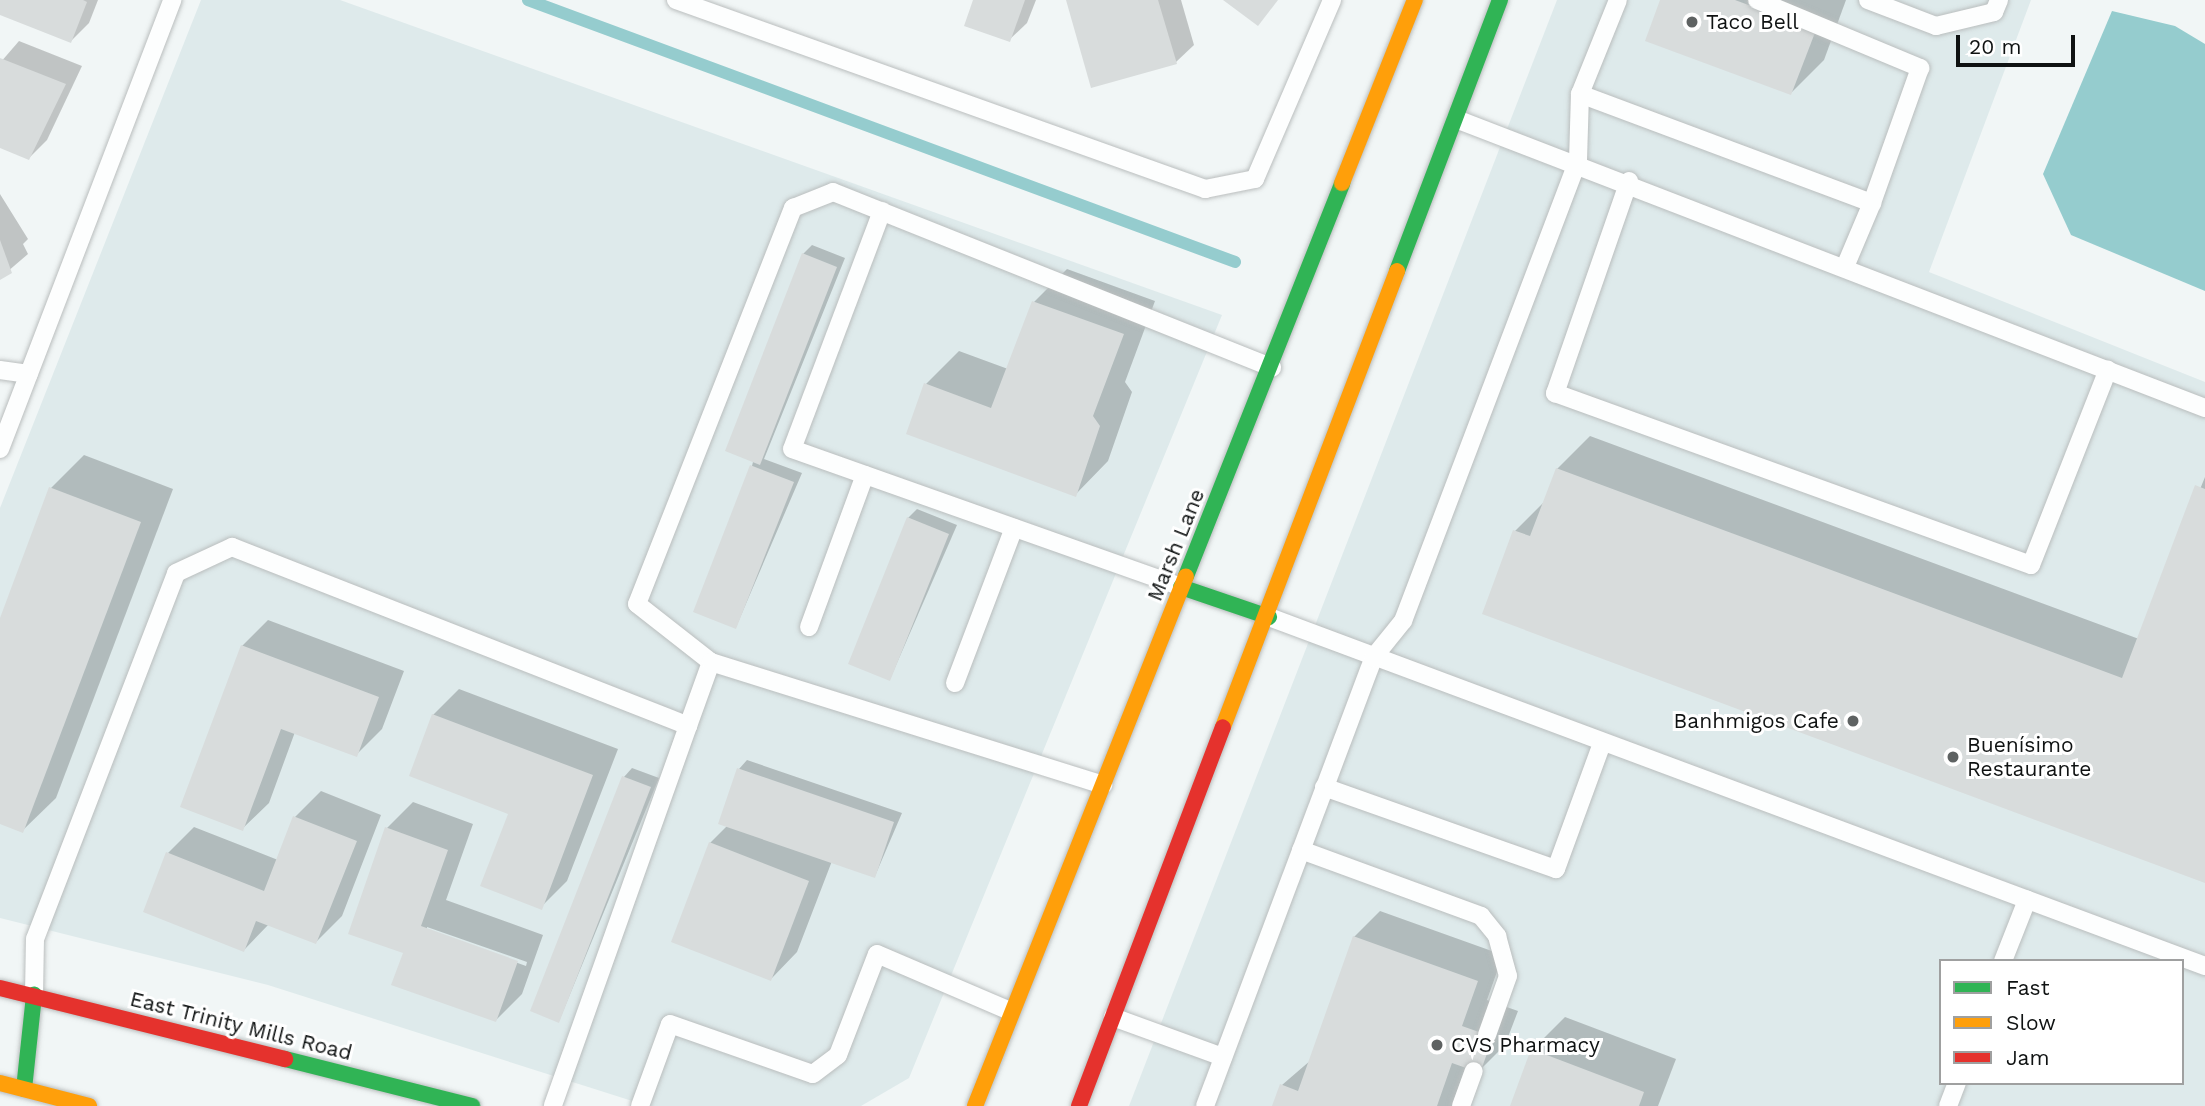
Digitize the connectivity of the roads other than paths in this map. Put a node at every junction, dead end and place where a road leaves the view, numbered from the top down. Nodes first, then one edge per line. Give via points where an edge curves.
1 (172, 0) edge
2 (676, 0) edge
3 (1332, 0) edge
4 (1415, 0) edge
5 (1500, 0) edge
6 (1618, 0) edge
7 (1757, 0) edge
8 (1868, 0) edge
9 (1999, 0) edge
10 (1580, 94) junction
11 (1456, 119) junction
12 (1578, 162) junction
13 (1629, 181) junction
14 (1872, 203) junction
15 (881, 211) junction
16 (1846, 267) junction
17 (1273, 368) junction
18 (0, 370) edge
19 (2108, 370) junction
20 (29, 374) junction
21 (2205, 408) edge
22 (0, 449) edge
23 (865, 475) junction
24 (1014, 528) junction
25 (1181, 587) junction
26 (1269, 617) junction
27 (810, 627) dead end
28 (1373, 658) junction
29 (711, 662) junction
30 (956, 683) dead end
31 (688, 726) junction
32 (1602, 743) junction
33 (1103, 785) junction
34 (1324, 787) junction
35 (1301, 850) junction
36 (2026, 900) junction
37 (2004, 959) edge
38 (2205, 966) edge
39 (0, 988) edge
40 (34, 995) junction
41 (1010, 1011) junction
42 (1113, 1017) junction
43 (1487, 1035) dead end
44 (1223, 1057) junction
45 (1474, 1071) dead end
46 (967, 1074) dead end
47 (0, 1083) edge
48 (1956, 1085) edge
49 (23, 1097) edge
50 (89, 1106) edge
51 (471, 1106) edge
52 (553, 1106) edge
53 (640, 1106) edge
54 (975, 1106) edge
55 (1079, 1106) edge
56 (1205, 1106) edge
57 (1461, 1106) edge
58 (1948, 1106) edge

1 - 20 lane
2 - 3 lane via 1205,189 1255,178
4 - 17 main road, Marsh Lane
5 - 11 main road
6 - 10 lane
7 - 14 lane via 1920,68
8 - 9 lane via 1936,26 1994,12
10 - 12 lane
10 - 14 lane
11 - 12 lane
11 - 26 main road
12 - 13 lane
12 - 28 lane via 1403,621
13 - 16 lane
13 - 19 lane via 1555,393 2031,565
14 - 16 lane
15 - 17 lane
15 - 23 lane via 793,449
15 - 29 lane via 833,192 793,208 637,604
16 - 19 lane
17 - 25 main road, Marsh Lane
18 - 20 lane
19 - 21 lane
20 - 22 lane
23 - 24 lane
23 - 27 lane
24 - 25 lane
24 - 30 lane
25 - 26 main road
25 - 33 main road, Marsh Lane
26 - 28 lane
26 - 42 main road
28 - 32 lane
28 - 34 lane
29 - 31 lane
29 - 33 lane
31 - 40 lane via 232,547 176,573 35,939
31 - 52 lane
32 - 34 lane via 1556,869
32 - 36 lane
33 - 41 main road, Marsh Lane
34 - 35 lane
35 - 43 lane via 1481,916 1497,936 1508,975
35 - 44 lane
36 - 37 lane
36 - 38 lane
39 - 40 main road, East Trinity Mills Road
40 - 49 main road
40 - 51 main road, East Trinity Mills Road
41 - 46 main road
41 - 53 lane via 877,954 838,1055 813,1074 670,1024
41 - 54 main road, Marsh Lane
42 - 44 lane
42 - 55 main road
44 - 56 lane
45 - 57 lane
47 - 49 main road
48 - 58 lane
49 - 50 main road

